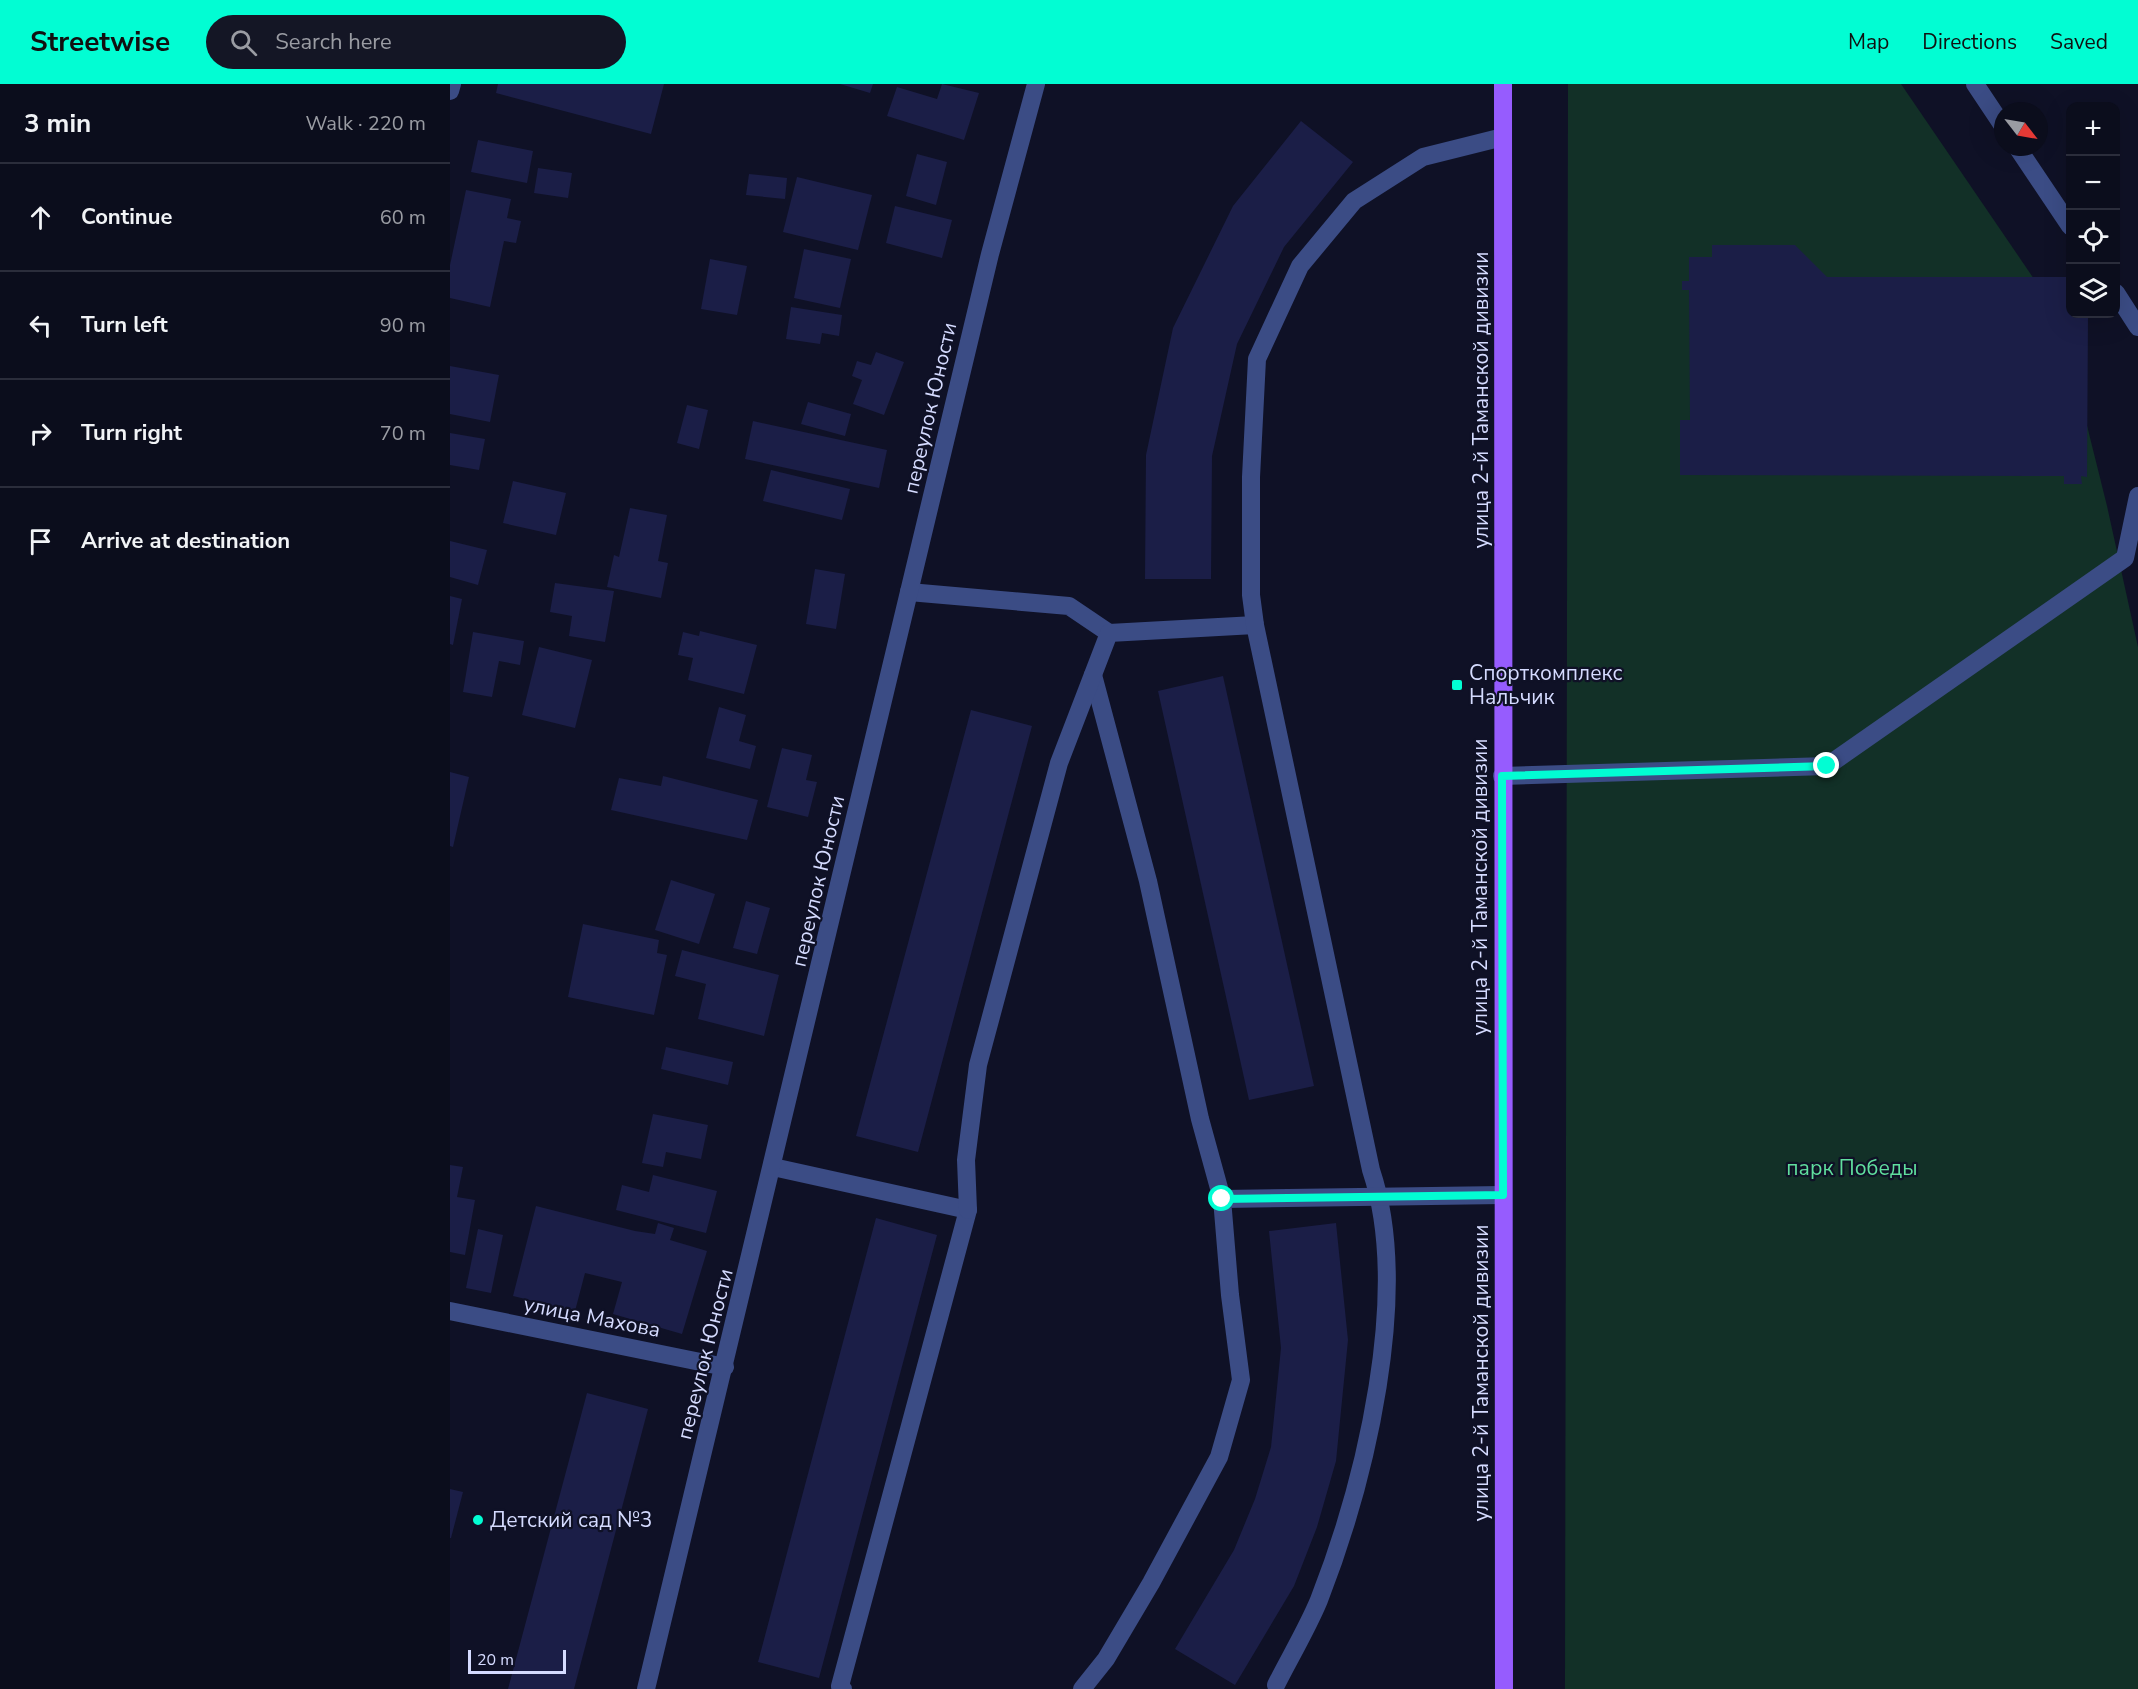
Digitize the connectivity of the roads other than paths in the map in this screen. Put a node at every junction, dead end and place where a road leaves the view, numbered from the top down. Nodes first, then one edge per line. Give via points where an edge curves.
1 (452, 84) edge
2 (1036, 84) edge
3 (1503, 84) edge
4 (1975, 84) edge
5 (450, 91) edge
6 (1994, 112) edge
7 (1503, 137) junction
8 (2023, 156) edge
9 (2066, 220) edge
10 (2120, 300) edge
11 (2138, 327) edge
12 (2138, 496) edge
13 (909, 592) junction
14 (1255, 625) junction
15 (1109, 633) junction
16 (1092, 675) junction
17 (1502, 776) junction
18 (773, 1167) junction
19 (1503, 1195) junction
20 (1380, 1196) junction
21 (1222, 1199) junction
22 (968, 1210) junction
23 (450, 1311) edge
24 (725, 1367) junction
25 (1276, 1685) dead end
26 (646, 1689) edge
27 (843, 1689) edge
28 (1082, 1689) edge
29 (1504, 1689) edge

1 - 5 street
2 - 13 street, переулок Юности via 990,254
3 - 7 main road, улица 2-й Таманской дивизии
4 - 6 street
7 - 14 street via 1423,157 1354,201 1300,266 1257,359 1251,477 1251,595
7 - 17 main road, улица 2-й Таманской дивизии
8 - 9 street
10 - 11 street
12 - 17 street via 2125,558 1827,766
13 - 15 street via 1070,606
13 - 18 street, переулок Юности
14 - 15 street
14 - 20 street via 1371,1170
15 - 16 street
16 - 21 street via 1148,881 1200,1119
16 - 22 street via 1059,763 978,1065 966,1160
17 - 19 main road, улица 2-й Таманской дивизии
18 - 22 street
18 - 24 street, переулок Юности
19 - 20 street
19 - 29 main road, улица 2-й Таманской дивизии
20 - 21 street
20 - 25 street via 1388,1271 1379,1377 1353,1502 1318,1602
21 - 28 street via 1241,1380 1226,1435 1219,1457 1151,1583 1106,1659
22 - 27 street via 840,1686
23 - 24 street, улица Махова
24 - 26 street, переулок Юности

